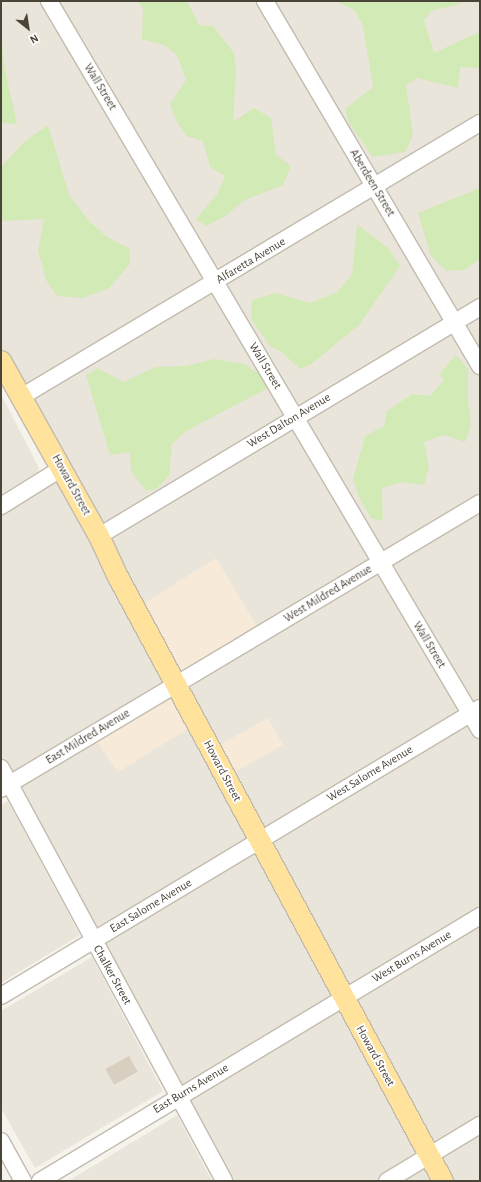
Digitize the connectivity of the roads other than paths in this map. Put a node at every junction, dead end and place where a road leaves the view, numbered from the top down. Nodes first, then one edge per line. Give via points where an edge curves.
1 (49, 1) edge
2 (265, 1) edge
3 (480, 123) edge
4 (374, 187) junction
5 (215, 282) junction
6 (480, 307) edge
7 (455, 322) junction
8 (1, 361) edge
9 (480, 366) edge
10 (21, 397) junction
11 (296, 417) junction
12 (62, 468) junction
13 (480, 503) edge
14 (1, 506) edge
15 (98, 536) junction
16 (381, 562) junction
17 (175, 684) junction
18 (475, 711) edge
19 (480, 730) edge
20 (1, 768) edge
21 (5, 786) edge
22 (259, 839) junction
23 (480, 916) edge
24 (93, 941) junction
25 (1, 996) edge
26 (344, 998) junction
27 (179, 1096) junction
28 (480, 1125) edge
29 (1, 1142) edge
30 (430, 1156) junction
31 (23, 1181) edge
32 (40, 1181) edge
33 (224, 1181) edge
34 (387, 1181) edge
35 (443, 1181) edge

1 - 5 street, Wall Street
2 - 4 street, Aberdeen Street
3 - 4 street, Alfaretta Avenue
4 - 5 street, Alfaretta Avenue
4 - 7 street, Aberdeen Street
5 - 10 street, Alfaretta Avenue
5 - 11 street, Wall Street
6 - 7 street, West Dalton Avenue
7 - 9 street, Aberdeen Street
7 - 11 street, West Dalton Avenue
8 - 10 main road, Howard Street
10 - 12 main road, Howard Street
11 - 15 street, West Dalton Avenue
11 - 16 street, Wall Street
12 - 14 street
12 - 15 main road, Howard Street
13 - 16 street, West Mildred Avenue
15 - 17 main road, Howard Street
16 - 17 street, West Mildred Avenue
16 - 18 street, Wall Street
17 - 21 street, East Mildred Avenue
17 - 22 main road, Howard Street
18 - 19 street, Wall Street
18 - 22 street, West Salome Avenue
20 - 21 street, Chalker Street
21 - 24 street, Chalker Street
22 - 24 street, East Salome Avenue
22 - 26 main road, Howard Street
23 - 26 street, West Burns Avenue
24 - 25 street, East Salome Avenue
24 - 27 street, Chalker Street
26 - 27 street, East Burns Avenue
26 - 30 main road, Howard Street
27 - 32 street, East Burns Avenue
27 - 33 street, Chalker Street
28 - 30 street
29 - 31 street
30 - 34 street
30 - 35 main road, Howard Street

